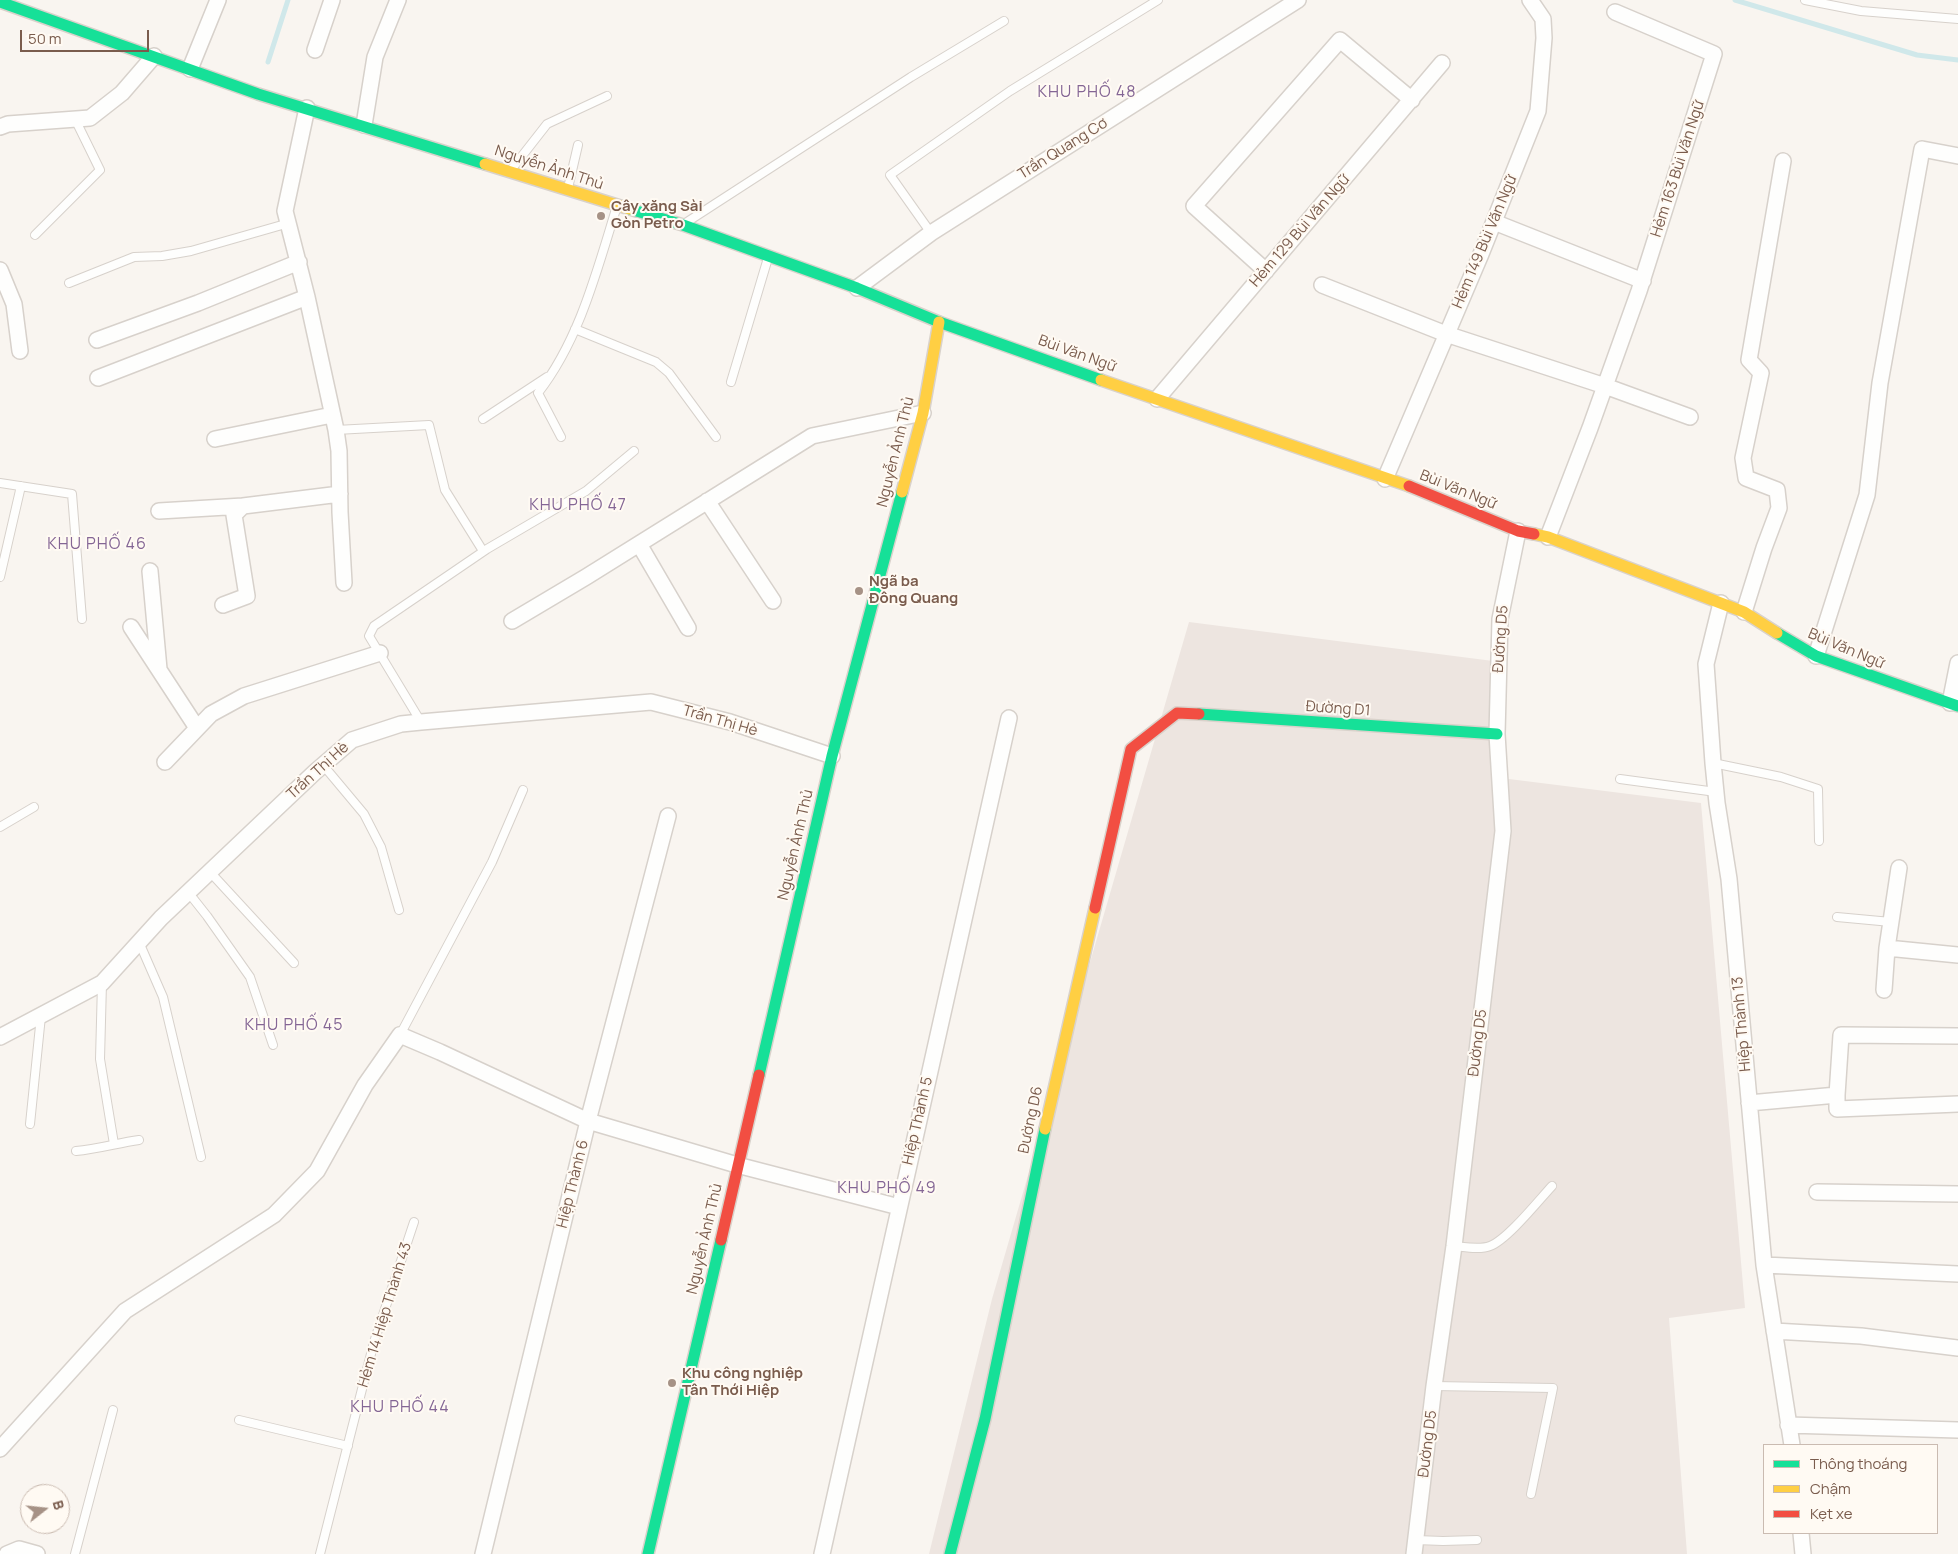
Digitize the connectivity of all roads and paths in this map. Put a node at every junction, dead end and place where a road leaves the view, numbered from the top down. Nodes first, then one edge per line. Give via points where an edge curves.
1 (218, 0) edge
2 (332, 0) edge
3 (398, 0) edge
4 (1158, 0) edge
5 (1298, 0) edge
6 (1530, 0) edge
7 (1806, 0) edge
8 (0, 2) edge
9 (1615, 12) dead end
10 (1958, 19) edge
11 (1004, 21) dead end
12 (314, 50) dead end
13 (154, 56) junction
14 (1442, 63) dead end
15 (190, 69) junction
16 (607, 96) dead end
17 (1412, 100) junction
18 (307, 108) junction
19 (75, 119) junction
20 (364, 126) junction
21 (0, 127) edge
22 (578, 145) dead end
23 (1958, 156) edge
24 (1783, 160) dead end
25 (509, 172) junction
26 (568, 190) junction
27 (617, 206) junction
28 (1494, 222) junction
29 (290, 223) junction
30 (683, 224) junction
31 (931, 233) junction
32 (35, 235) dead end
33 (768, 256) junction
34 (298, 262) junction
35 (0, 270) edge
36 (1266, 271) junction
37 (1642, 281) junction
38 (69, 283) dead end
39 (1322, 285) dead end
40 (857, 288) junction
41 (307, 297) junction
42 (939, 322) junction
43 (575, 329) junction
44 (1446, 334) junction
45 (97, 340) dead end
46 (20, 351) dead end
47 (555, 372) junction
48 (98, 378) dead end
49 (731, 382) dead end
50 (1605, 386) junction
51 (1157, 399) junction
52 (923, 413) junction
53 (1690, 418) dead end
54 (483, 419) dead end
55 (334, 422) junction
56 (561, 437) dead end
57 (716, 437) dead end
58 (215, 439) dead end
59 (634, 451) dead end
60 (1385, 479) junction
61 (0, 482) edge
62 (21, 486) junction
63 (340, 494) junction
64 (708, 501) junction
65 (243, 506) junction
66 (159, 511) dead end
67 (1518, 531) junction
68 (1548, 537) junction
69 (639, 544) junction
70 (483, 551) junction
71 (150, 571) dead end
72 (0, 577) edge
73 (344, 583) dead end
74 (773, 601) dead end
75 (1721, 603) junction
76 (223, 605) dead end
77 (1744, 612) junction
78 (82, 619) dead end
79 (512, 621) dead end
80 (131, 627) dead end
81 (688, 628) dead end
82 (380, 653) junction
83 (1816, 656) junction
84 (1958, 663) edge
85 (159, 671) junction
86 (1954, 705) edge
87 (1177, 713) joint
88 (1009, 718) dead end
89 (421, 722) junction
90 (197, 728) junction
91 (1497, 734) junction
92 (832, 756) junction
93 (165, 762) dead end
94 (1713, 763) junction
95 (323, 765) junction
96 (1620, 780) dead end
97 (523, 790) dead end
98 (1716, 792) junction
99 (34, 807) dead end
100 (668, 816) dead end
101 (0, 827) edge
102 (1819, 841) dead end
103 (1899, 868) dead end
104 (210, 872) junction
105 (188, 892) junction
106 (399, 910) dead end
107 (1837, 917) dead end
108 (1891, 922) junction
109 (139, 942) junction
110 (1887, 948) junction
111 (1958, 955) edge
112 (294, 963) dead end
113 (102, 983) junction
114 (1884, 990) dead end
115 (41, 1016) junction
116 (400, 1035) junction
117 (1958, 1036) edge
118 (0, 1037) edge
119 (272, 1045) dead end
120 (1837, 1095) junction
121 (1749, 1103) junction
122 (1958, 1104) edge
123 (588, 1121) junction
124 (30, 1124) dead end
125 (140, 1140) dead end
126 (114, 1144) junction
127 (76, 1150) dead end
128 (201, 1157) dead end
129 (737, 1165) junction
130 (1552, 1186) dead end
131 (1817, 1192) dead end
132 (1958, 1194) edge
133 (899, 1207) junction
134 (414, 1222) dead end
135 (1454, 1246) junction
136 (1764, 1265) junction
137 (1958, 1274) edge
138 (1774, 1331) junction
139 (1958, 1348) edge
140 (1434, 1386) junction
141 (113, 1410) dead end
142 (238, 1420) dead end
143 (1788, 1425) junction
144 (1958, 1430) edge
145 (1792, 1444) edge
146 (348, 1446) junction
147 (0, 1449) edge
148 (1531, 1494) dead end
149 (1801, 1534) edge
150 (1477, 1540) dead end
151 (1416, 1547) edge
152 (7, 1554) edge
153 (38, 1554) edge
154 (75, 1554) edge
155 (320, 1554) edge
156 (483, 1554) edge
157 (648, 1554) edge
158 (822, 1554) edge
159 (950, 1554) edge
160 (1803, 1554) edge

1 - 15 street
2 - 12 street
3 - 20 street via 375,56
4 - 31 lane via 1010,91 890,175
5 - 31 street, Trần Quang Cơ
6 - 28 street, Hẻm 149 Bùi Văn Ngữ via 1543,19 1538,111
7 - 10 lane via 1861,11
8 - 13 main road, Nguyễn Ảnh Thủ
9 - 37 street, Hẻm 163 Bùi Văn Ngữ via 1714,54
11 - 30 lane via 911,76
13 - 15 main road, Nguyễn Ảnh Thủ
13 - 19 street via 116,98 90,118
14 - 17 street, Hẻm 129 Bùi Văn Ngữ
15 - 18 main road, Nguyễn Ảnh Thủ
16 - 25 lane via 547,124
17 - 36 street, Hẻm 129 Bùi Văn Ngữ
17 - 36 street via 1340,40 1194,206
18 - 20 main road, Nguyễn Ảnh Thủ
18 - 29 street via 285,211
19 - 21 street
19 - 32 lane via 100,170
20 - 25 main road, Nguyễn Ảnh Thủ
22 - 26 lane
23 - 83 street via 1922,149 1880,383 1867,495
24 - 77 street via 1749,360 1761,373 1743,458 1746,478 1777,490 1779,508
25 - 26 main road, Nguyễn Ảnh Thủ
26 - 27 main road, Nguyễn Ảnh Thủ
27 - 30 main road, Nguyễn Ảnh Thủ
27 - 43 lane via 589,296
28 - 37 street
28 - 44 street, Hẻm 149 Bùi Văn Ngữ
29 - 34 street
29 - 38 lane via 191,251 134,257
30 - 33 main road, Nguyễn Ảnh Thủ
31 - 40 street, Trần Quang Cơ
33 - 40 main road, Nguyễn Ảnh Thủ
33 - 49 lane
34 - 41 street
34 - 45 street
35 - 46 street via 14,304
36 - 51 street, Hẻm 129 Bùi Văn Ngữ
37 - 50 street, Hẻm 163 Bùi Văn Ngữ
39 - 44 street
40 - 42 main road, Nguyễn Ảnh Thủ
41 - 48 street
41 - 55 street
42 - 51 main road, Bùi Văn Ngữ
42 - 52 main road, Nguyễn Ảnh Thủ
43 - 47 lane
43 - 57 lane via 656,362 669,373
44 - 50 street
44 - 60 street, Hẻm 149 Bùi Văn Ngữ
47 - 54 lane
47 - 56 lane via 538,392
50 - 53 street
50 - 68 street, Hẻm 163 Bùi Văn Ngữ
51 - 60 main road, Bùi Văn Ngữ
52 - 64 street via 812,436
52 - 92 main road, Nguyễn Ảnh Thủ
55 - 58 street
55 - 63 street via 339,451
55 - 70 lane via 429,425 445,490
59 - 70 lane via 586,491
60 - 67 main road, Bùi Văn Ngữ
61 - 62 lane
62 - 72 lane
62 - 78 lane via 72,494
63 - 65 street
63 - 73 street
64 - 69 street
64 - 74 street
65 - 66 street
65 - 76 street via 234,515 247,596
67 - 68 main road, Bùi Văn Ngữ
67 - 91 street, Đường D5 via 1500,619
68 - 75 main road, Bùi Văn Ngữ
69 - 79 street
69 - 81 street
70 - 82 lane via 374,626 369,636
71 - 85 street
75 - 77 main road, Bùi Văn Ngữ
75 - 94 street, Hiệp Thành 13 via 1706,664
77 - 83 main road, Bùi Văn Ngữ
80 - 85 street
82 - 89 lane
82 - 90 street via 244,696 211,714
83 - 86 main road, Bùi Văn Ngữ
84 - 86 street
85 - 90 street
87 - 91 main road, Đường D1
87 - 159 main road, Đường D6 via 1131,748 1042,1141 985,1419
88 - 133 street, Hiệp Thành 5
89 - 92 street, Trần Thị Hè via 652,702 730,722
89 - 95 street, Trần Thị Hè via 401,724 352,740
90 - 93 street
91 - 135 street, Đường D5 via 1503,831
92 - 129 main road, Nguyễn Ảnh Thủ
94 - 98 street, Hiệp Thành 13
94 - 102 lane via 1781,777 1818,789
95 - 104 street, Trần Thị Hè
95 - 106 lane via 364,814 382,846
96 - 98 lane
97 - 116 lane via 492,862
98 - 121 street, Hiệp Thành 13 via 1729,879
99 - 101 lane
100 - 123 street, Hiệp Thành 6
103 - 108 street
104 - 105 street, Trần Thị Hè
104 - 112 lane
105 - 109 street, Trần Thị Hè
105 - 119 lane via 250,977
107 - 108 lane
108 - 110 street
109 - 113 street, Trần Thị Hè
109 - 128 lane via 163,997
110 - 111 street
110 - 114 street
113 - 115 street, Trần Thị Hè
113 - 126 lane via 100,1059
115 - 118 street, Trần Thị Hè
115 - 124 lane
116 - 123 street
116 - 147 street via 365,1085 317,1172 274,1215 126,1311
117 - 120 street via 1841,1035
120 - 121 street
120 - 122 street via 1837,1109
121 - 136 street, Hiệp Thành 13
123 - 129 street
123 - 156 street, Hiệp Thành 6
125 - 126 lane
126 - 127 lane via 94,1150
129 - 133 street
129 - 157 main road, Nguyễn Ảnh Thủ
130 - 135 lane via 1495,1244 1484,1248
131 - 132 street
133 - 158 street, Hiệp Thành 5
134 - 146 lane, Hẻm 14 Hiệp Thành 43 via 374,1342
135 - 140 street, Đường D5
136 - 137 street
136 - 138 street, Hiệp Thành 13
138 - 139 street via 1861,1336
138 - 143 street, Hiệp Thành 13
140 - 148 lane via 1553,1388
140 - 151 street, Đường D5
141 - 154 lane
142 - 146 lane
143 - 144 street
143 - 145 street, Hiệp Thành 13
146 - 155 lane, Hẻm 14 Hiệp Thành 43
149 - 160 street
150 - 151 lane via 1442,1541
152 - 153 street via 19,1549

